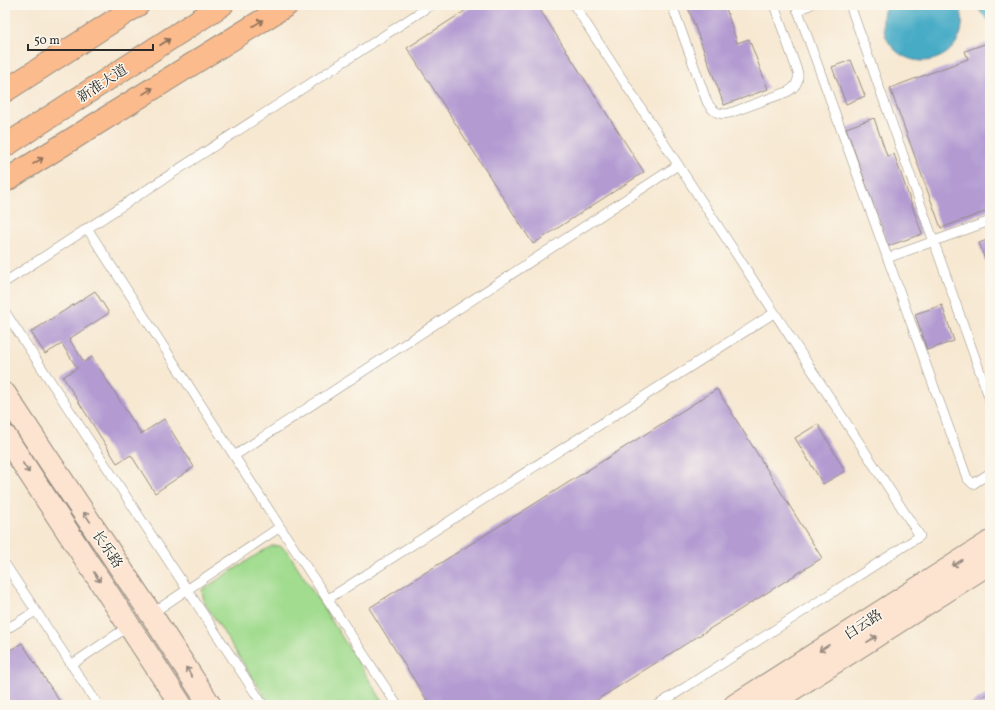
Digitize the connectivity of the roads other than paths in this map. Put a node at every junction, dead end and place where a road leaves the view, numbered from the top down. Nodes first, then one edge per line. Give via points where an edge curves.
1 (138, 5) edge
2 (222, 5) edge
3 (286, 5) edge
4 (430, 5) edge
5 (574, 5) edge
6 (672, 5) edge
7 (774, 5) edge
8 (810, 5) edge
9 (850, 5) edge
10 (797, 7) edge
11 (5, 91) edge
12 (5, 146) edge
13 (678, 165) junction
14 (5, 182) edge
15 (990, 221) edge
16 (87, 228) junction
17 (934, 241) junction
18 (887, 258) junction
19 (5, 282) edge
20 (5, 312) edge
21 (774, 313) junction
22 (5, 394) edge
23 (990, 400) edge
24 (5, 436) edge
25 (234, 456) junction
26 (990, 473) edge
27 (280, 527) junction
28 (990, 542) edge
29 (990, 563) edge
30 (5, 564) edge
31 (187, 590) junction
32 (328, 599) junction
33 (36, 611) junction
34 (151, 614) junction
35 (129, 626) junction
36 (5, 630) edge
37 (71, 665) junction
38 (98, 705) edge
39 (181, 705) edge
40 (210, 705) edge
41 (263, 705) edge
42 (397, 705) edge
43 (658, 705) edge
44 (736, 705) edge
45 (768, 705) edge

1 - 11 main road
12 -> 2 main road, 新淮大道
14 -> 3 main road
4 - 16 lane
5 - 13 lane
6 - 7 lane via 707,102 719,114 730,113 787,92 798,82 798,73
8 - 10 lane
9 - 17 lane
10 - 18 lane
13 - 21 lane
13 - 25 lane
15 - 17 lane
16 - 19 lane
16 - 25 lane
17 - 18 lane
17 - 23 lane
18 - 26 lane via 967,478 973,484
20 - 31 lane
21 - 32 lane
21 - 43 lane via 920,536
34 -> 22 street, 长乐路
24 -> 35 street, 长乐路
25 - 27 lane
27 - 31 lane
27 - 32 lane
28 -> 44 street, 白云路
45 -> 29 street, 白云路
30 - 33 lane
31 - 34 lane
31 - 41 lane
32 - 42 lane
33 - 36 lane
33 - 37 lane
40 -> 34 street, 长乐路
35 - 37 lane
35 - 39 street, 长乐路
37 - 38 lane

